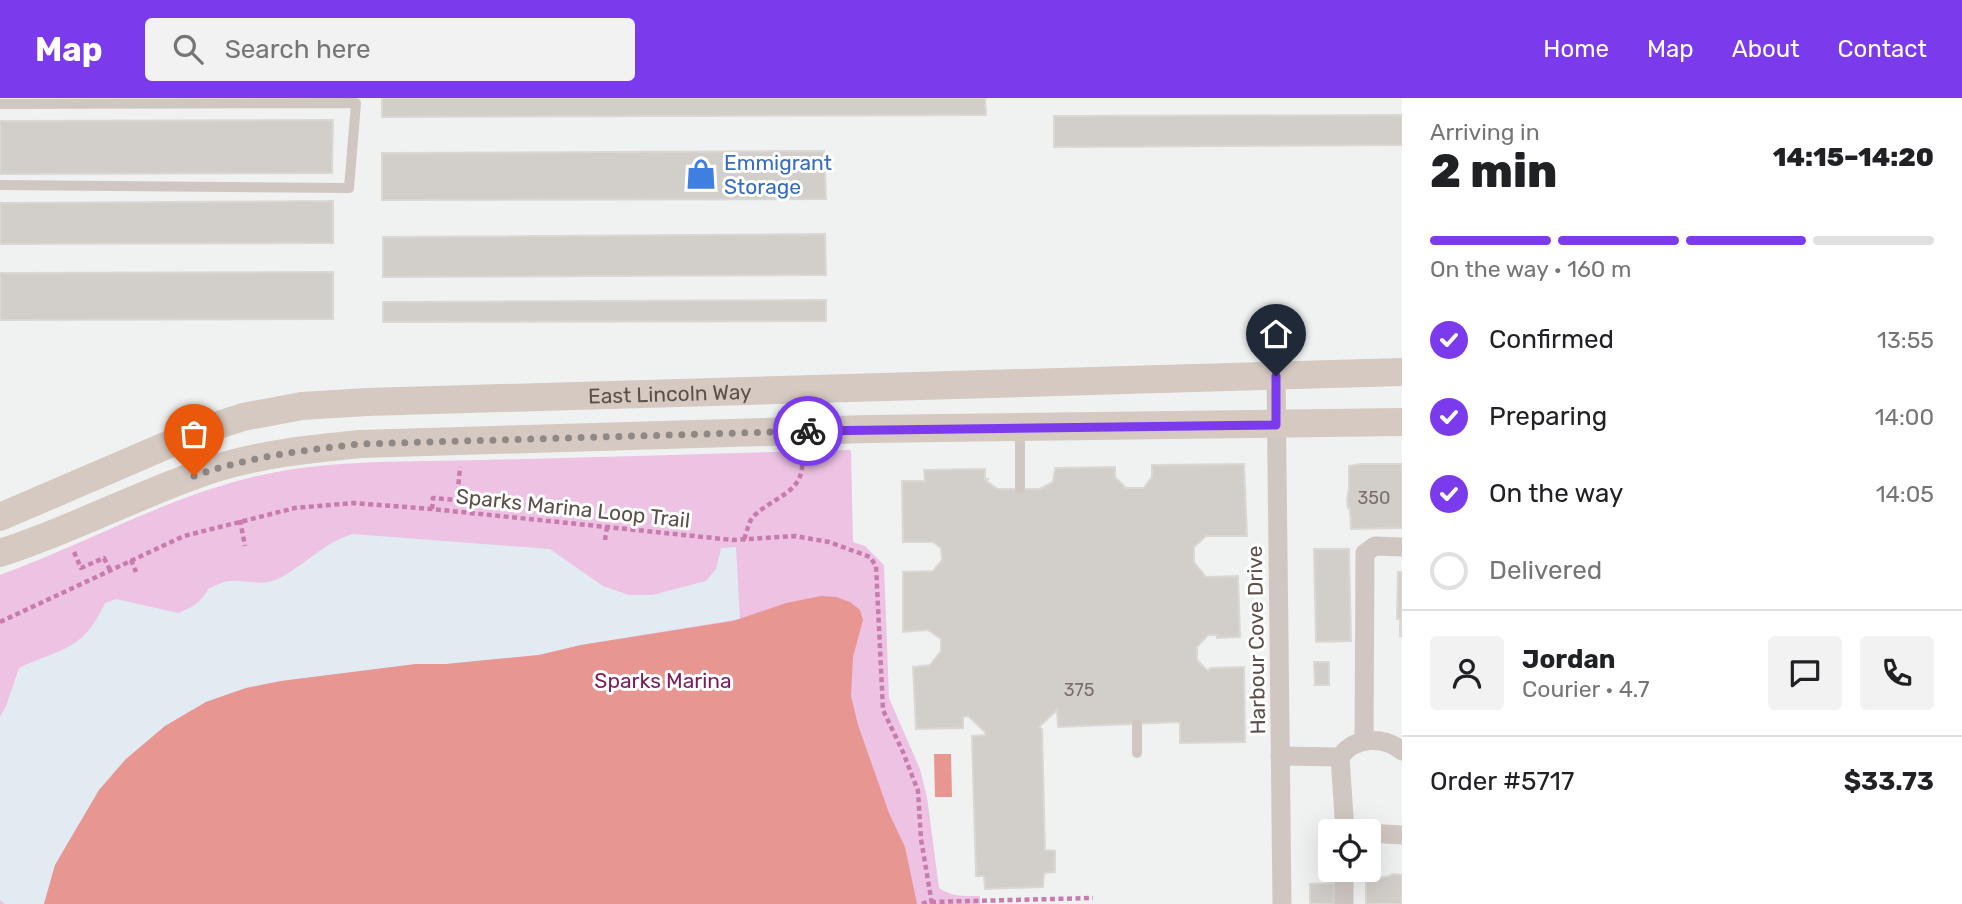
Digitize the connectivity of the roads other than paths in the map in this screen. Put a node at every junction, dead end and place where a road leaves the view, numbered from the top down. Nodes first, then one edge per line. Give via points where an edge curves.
1 (356, 101) edge
2 (0, 104) edge
3 (0, 185) edge
4 (1402, 373) edge
5 (1276, 376) junction
6 (1402, 422) edge
7 (1276, 425) junction
8 (1020, 428) junction
9 (1020, 489) dead end
10 (0, 517) edge
11 (1402, 547) edge
12 (0, 553) edge
13 (1137, 725) dead end
14 (1364, 741) junction
15 (1402, 751) edge
16 (1137, 753) dead end
17 (1280, 755) junction
18 (1340, 757) junction
19 (1344, 819) edge
20 (1381, 834) edge
21 (1402, 835) edge
22 (1344, 882) edge
23 (1282, 904) edge
24 (1344, 904) edge

1 - 2 lane
1 - 3 lane via 349,188
4 - 5 street, East Lincoln Way
5 - 7 street, Harbour Cove Drive
5 - 10 street, East Lincoln Way via 302,406 200,431
6 - 7 street, East Lincoln Way
7 - 8 street, East Lincoln Way
7 - 17 street, Harbour Cove Drive
8 - 9 lane
8 - 12 street, East Lincoln Way via 401,443 299,450 204,472
11 - 14 street via 1375,546 1365,553
13 - 16 lane
14 - 15 street via 1392,742
14 - 18 street
17 - 18 street
17 - 23 street, Harbour Cove Drive
18 - 19 street
20 - 21 street
22 - 24 street

